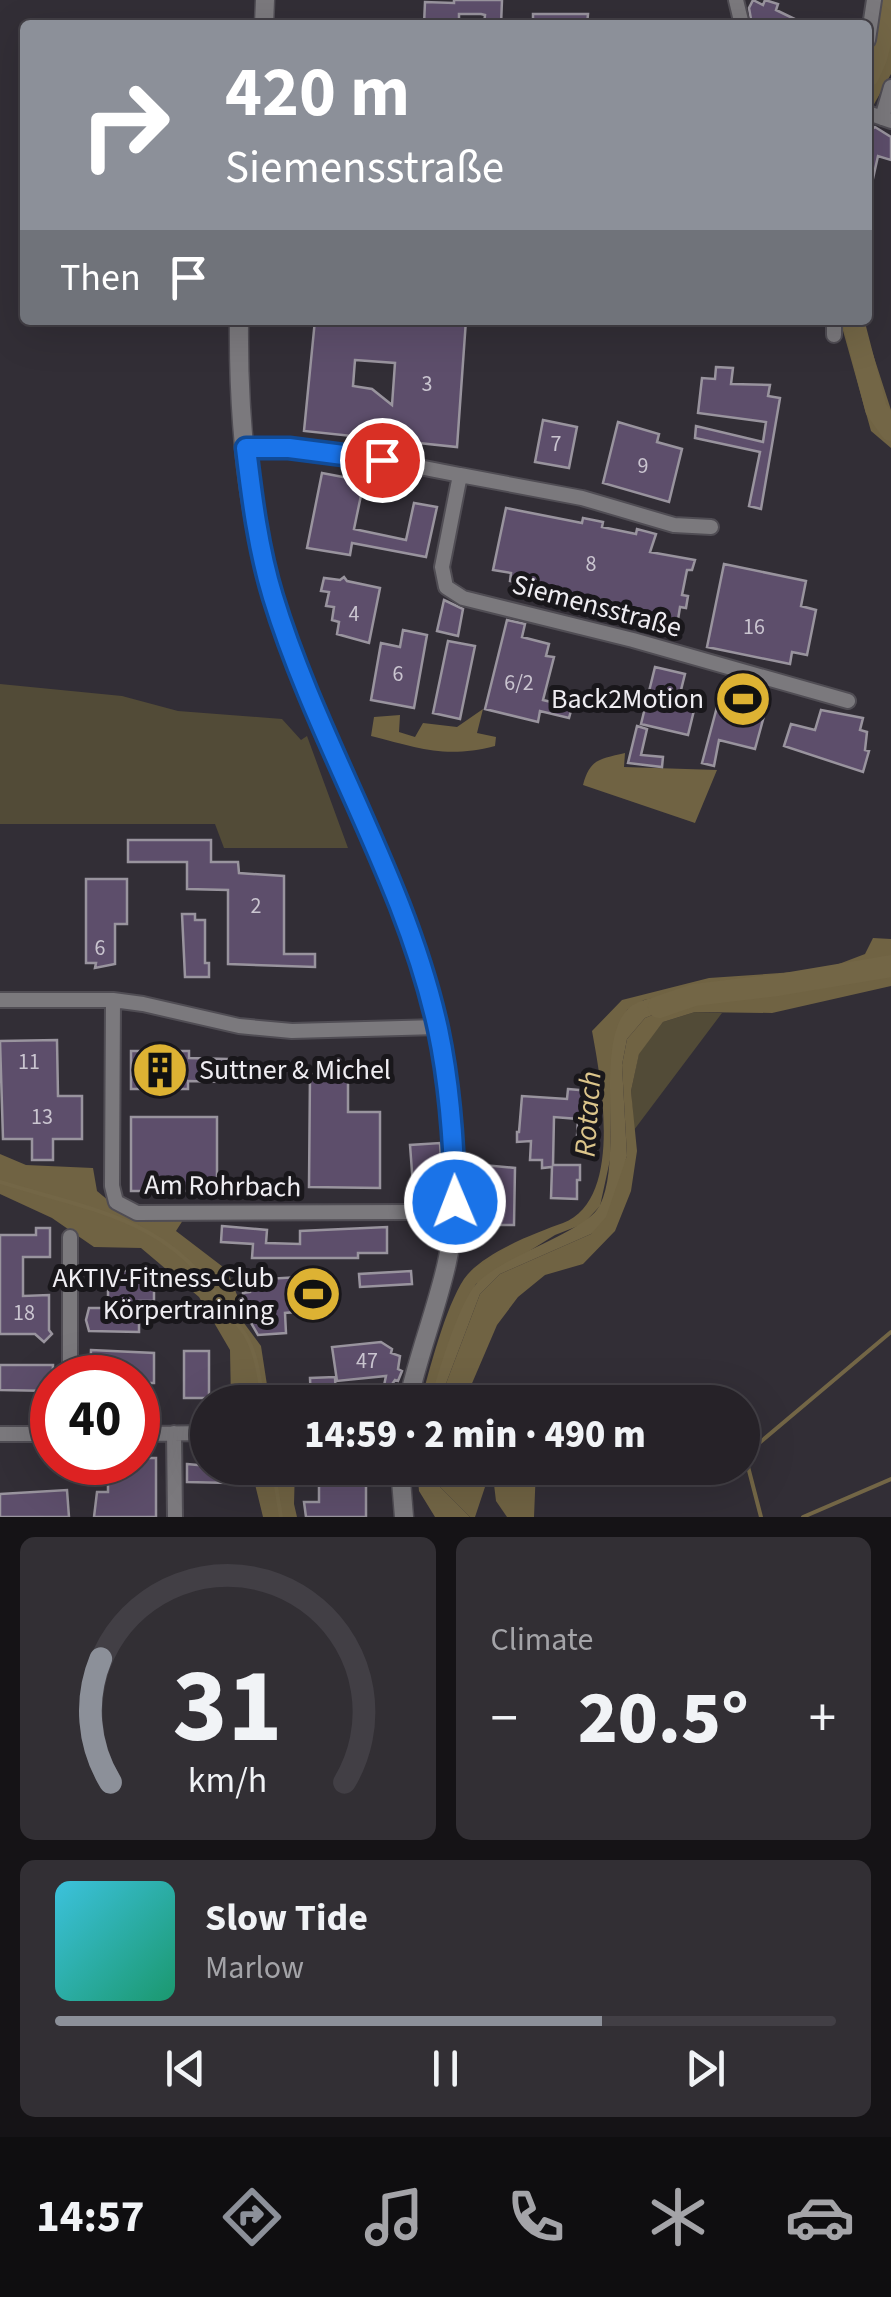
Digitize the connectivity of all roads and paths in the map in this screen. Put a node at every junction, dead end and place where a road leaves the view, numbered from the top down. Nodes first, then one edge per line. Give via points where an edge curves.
1 (891, 87) edge
2 (879, 117) edge
3 (239, 325) edge
4 (246, 448) junction
5 (460, 475) junction
6 (710, 527) dead end
7 (848, 700) dead end
8 (0, 1000) edge
9 (112, 1000) junction
10 (438, 1028) junction
11 (414, 1212) dead end
12 (70, 1237) dead end
13 (70, 1355) edge
14 (413, 1385) edge
15 (0, 1434) edge
16 (30, 1434) edge
17 (160, 1434) edge
18 (174, 1434) junction
19 (190, 1434) edge
20 (401, 1485) edge
21 (174, 1517) edge
22 (404, 1517) edge

1 - 2 street
3 - 4 street
4 - 5 street via 353,454
4 - 10 street via 272,595 416,952
5 - 6 street
5 - 7 street, Siemensstraße via 442,567 446,587 463,598
8 - 9 street
9 - 10 street via 292,1031
9 - 11 street, Am Rohrbach via 116,1202 137,1212
10 - 14 street via 453,1126 455,1202 442,1285
12 - 13 street
15 - 16 street
17 - 18 street
18 - 19 street
18 - 21 street
20 - 22 street

